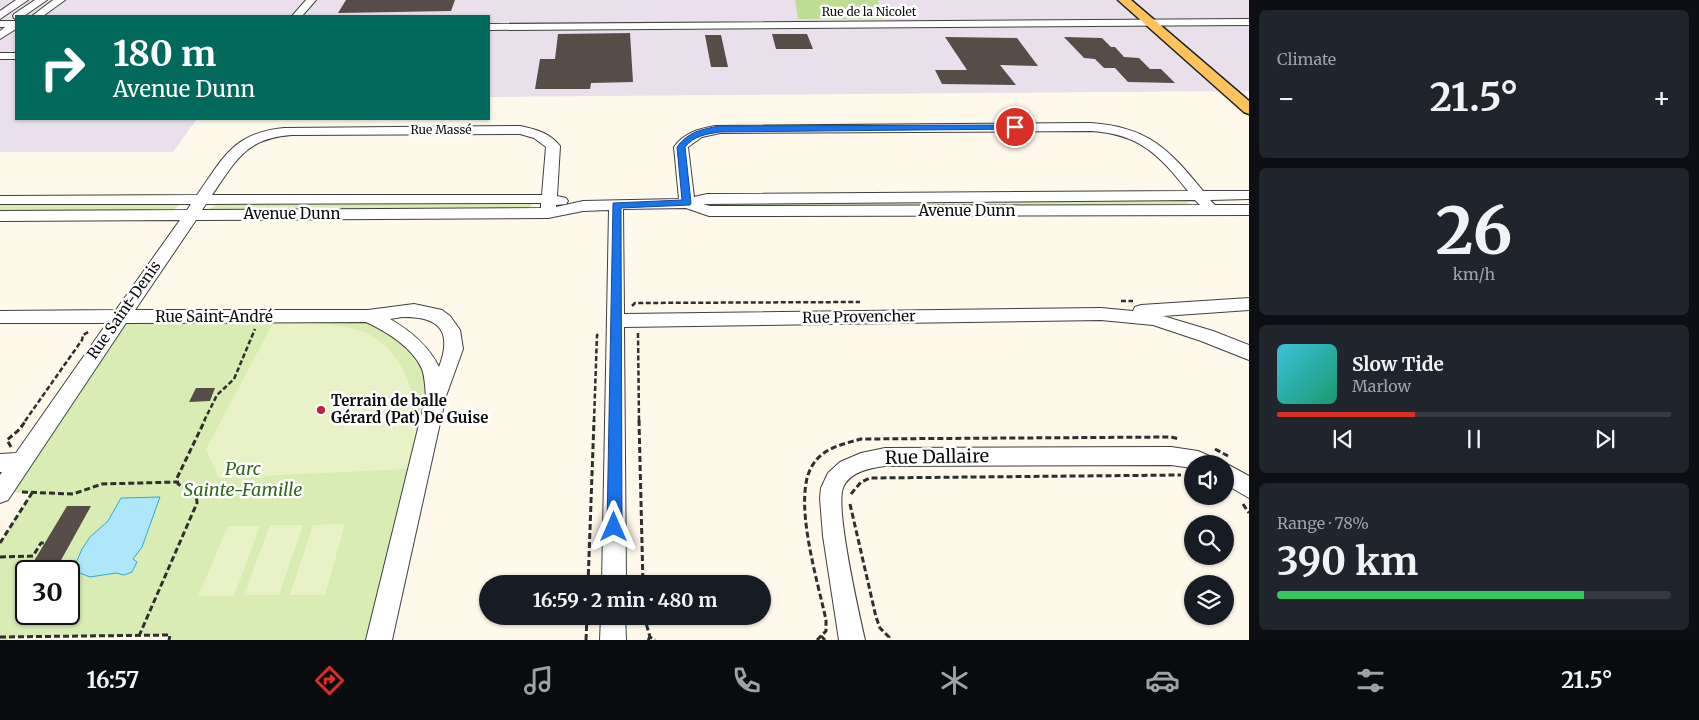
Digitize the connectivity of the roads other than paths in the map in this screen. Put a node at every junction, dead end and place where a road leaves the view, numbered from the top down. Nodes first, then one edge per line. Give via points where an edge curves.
1 (24, 0) edge
2 (42, 0) edge
3 (60, 0) edge
4 (311, 0) edge
5 (1124, 0) edge
6 (1140, 0) edge
7 (20, 15) edge
8 (38, 15) edge
9 (298, 15) edge
10 (0, 16) edge
11 (15, 18) edge
12 (0, 20) edge
13 (1249, 22) edge
14 (1150, 23) junction
15 (1168, 23) junction
16 (0, 24) edge
17 (15, 24) edge
18 (15, 25) edge
19 (490, 27) edge
20 (0, 36) edge
21 (0, 56) edge
22 (15, 56) edge
23 (1249, 92) edge
24 (1249, 109) edge
25 (257, 136) joint
26 (1199, 195) junction
27 (1249, 195) edge
28 (0, 200) edge
29 (201, 200) junction
30 (687, 203) junction
31 (616, 205) junction
32 (548, 206) junction
33 (1211, 210) junction
34 (1249, 210) edge
35 (191, 215) junction
36 (0, 216) edge
37 (1249, 304) edge
38 (1101, 314) junction
39 (368, 316) junction
40 (0, 317) edge
41 (120, 317) junction
42 (616, 321) junction
43 (1249, 353) edge
44 (436, 396) junction
45 (1184, 458) edge
46 (10, 462) edge
47 (1234, 478) edge
48 (1249, 488) edge
49 (0, 493) edge
50 (614, 575) edge
51 (613, 625) edge
52 (379, 640) edge
53 (613, 640) edge
54 (852, 640) edge

1 - 10 street
2 - 7 street
3 - 8 street
4 - 9 street
5 - 14 main road
6 - 15 main road
11 - 12 street
13 - 15 street, Rue de la Nicolet
14 - 15 street, Rue de la Nicolet
14 - 19 street, Rue de la Nicolet
14 - 24 main road
15 - 23 main road
16 - 17 street
18 - 20 street
21 - 22 street
25 - 29 street, Rue Saint-Denis via 237,149
25 - 32 street, Rue Massé via 292,131 534,132 553,146
26 - 27 street, Avenue Dunn
26 - 30 street, Avenue Dunn via 707,198
26 - 30 street via 1147,142 1106,128 720,129 695,135 681,147
26 - 33 street
28 - 29 street, Avenue Dunn
29 - 32 street, Avenue Dunn
29 - 35 street, Rue Saint-Denis
30 - 31 street, Avenue Dunn
30 - 33 street, Avenue Dunn via 709,211
31 - 32 street, Avenue Dunn
31 - 42 street
32 - 35 street, Avenue Dunn
33 - 34 street, Avenue Dunn
35 - 36 street, Avenue Dunn
35 - 41 street, Rue Saint-Denis
37 - 38 street, Rue Provencher
38 - 42 street, Rue Provencher
38 - 43 street, Rue Provencher via 1153,319
39 - 41 street, Rue Saint-André
39 - 44 street, Rue Saint-André via 384,322 421,355 431,370
39 - 44 street, Rue Saint-André via 414,310 439,315 448,325 453,334 454,348
40 - 41 street, Rue Saint-André
41 - 46 street, Rue Saint-Denis
42 - 50 street
44 - 52 street, Rue Saint-André
45 - 54 street, Rue Dallaire via 886,457 865,460 845,470 831,488 831,512
46 - 49 street, Rue Saint-Denis
47 - 48 street
51 - 53 street

